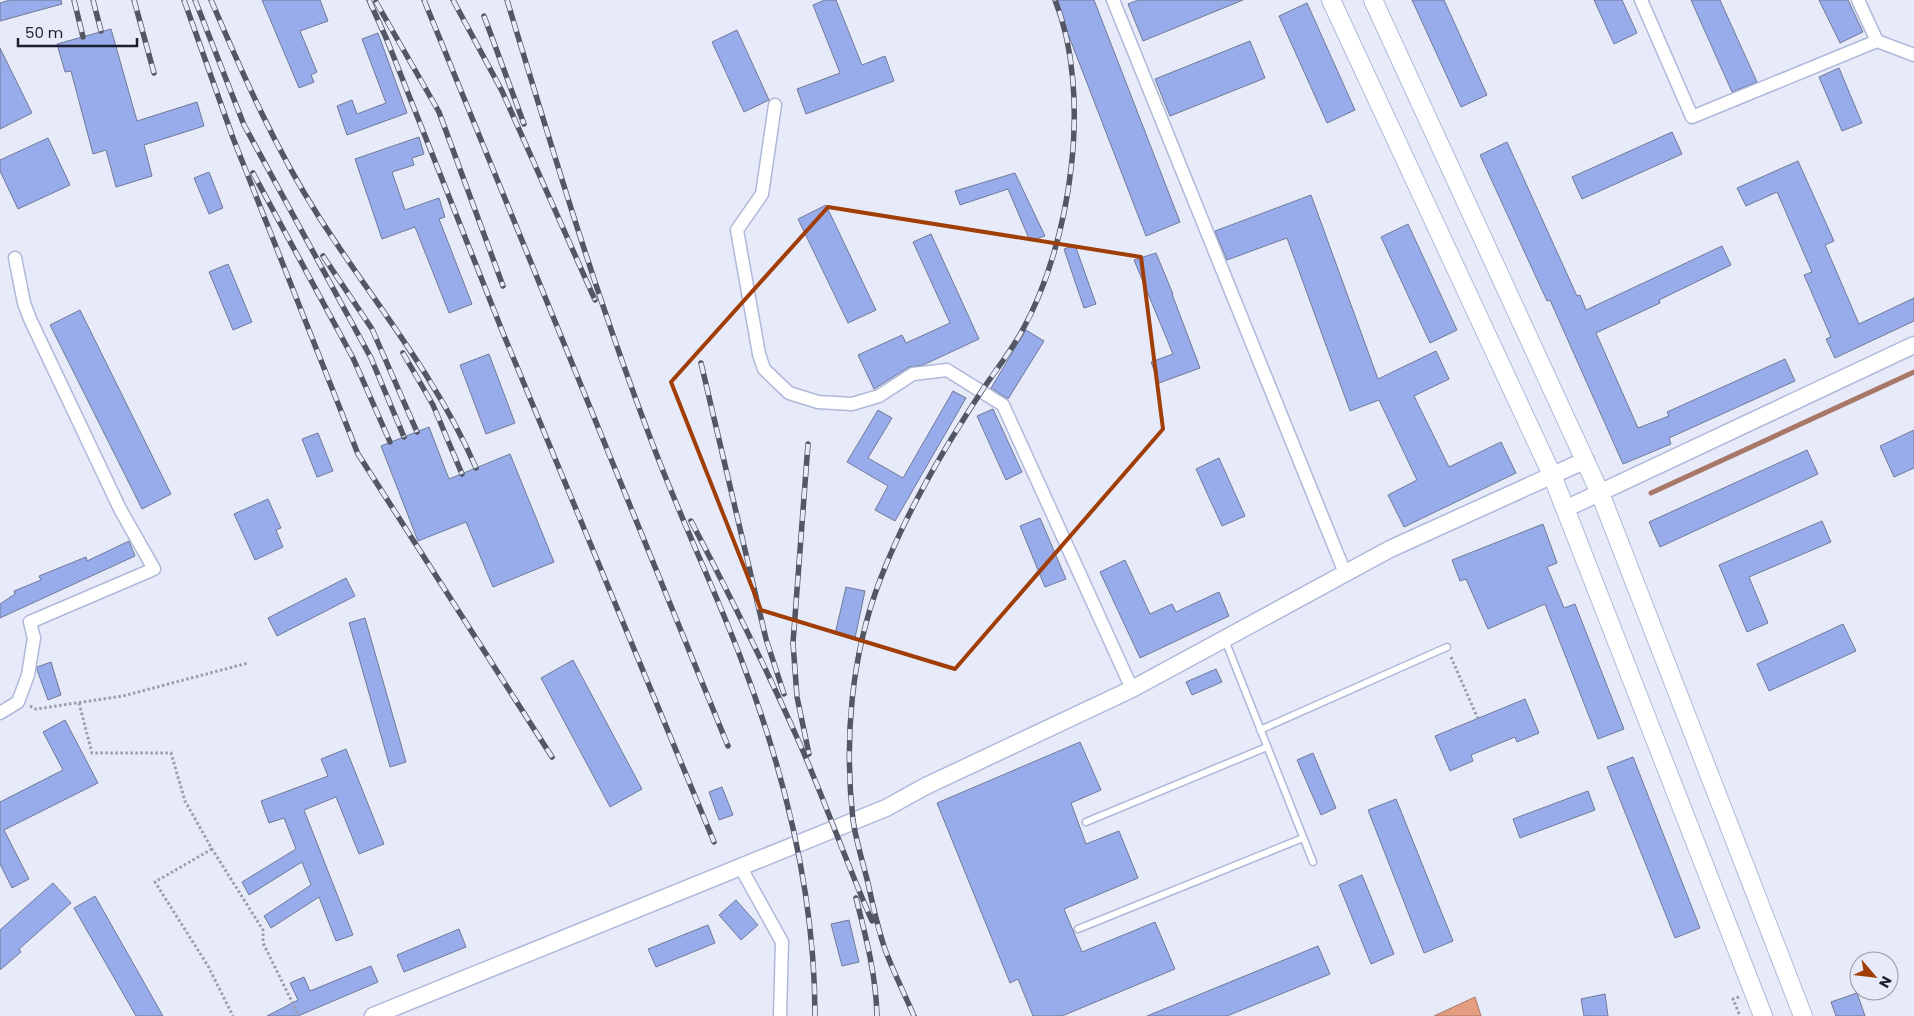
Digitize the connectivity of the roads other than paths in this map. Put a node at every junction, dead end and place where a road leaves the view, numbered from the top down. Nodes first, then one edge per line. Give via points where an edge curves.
1 (1113, 0) edge
2 (1331, 0) edge
3 (1373, 0) edge
4 (1641, 0) edge
5 (1858, 0) edge
6 (1877, 41) junction
7 (1914, 55) edge
8 (775, 105) dead end
9 (15, 258) dead end
10 (1914, 345) edge
11 (1586, 460) junction
12 (1552, 475) junction
13 (1600, 493) junction
14 (1565, 509) junction
15 (1345, 573) junction
16 (1224, 639) junction
17 (1447, 647) road end
18 (1132, 689) junction
19 (0, 713) edge
20 (1260, 730) junction
21 (1267, 747) junction
22 (1086, 822) dead end
23 (1303, 838) junction
24 (1313, 862) dead end
25 (741, 868) junction
26 (1078, 929) dead end
27 (373, 1016) edge
28 (780, 1016) edge
29 (1763, 1016) edge
30 (1803, 1016) edge

1 - 15 street
2 - 12 main road
3 - 11 main road
4 - 6 street via 1692,117
5 - 6 street
6 - 7 street
8 - 18 street via 762,194 737,230 764,369 789,393 818,402 852,404 879,396 913,374 947,370 1003,405
9 - 19 street via 30,320 120,509 154,569 30,622 34,638 32,658 18,702
10 - 13 street
11 - 12 street
11 - 13 main road
12 - 14 main road
12 - 15 street via 1430,529
13 - 14 street
13 - 30 main road
14 - 29 main road
15 - 16 street
16 - 18 street
16 - 20 lane
17 - 20 lane
18 - 25 street via 886,808
20 - 21 lane
21 - 22 lane
21 - 23 lane
23 - 24 lane
23 - 26 lane
25 - 27 street
25 - 28 street via 782,942

